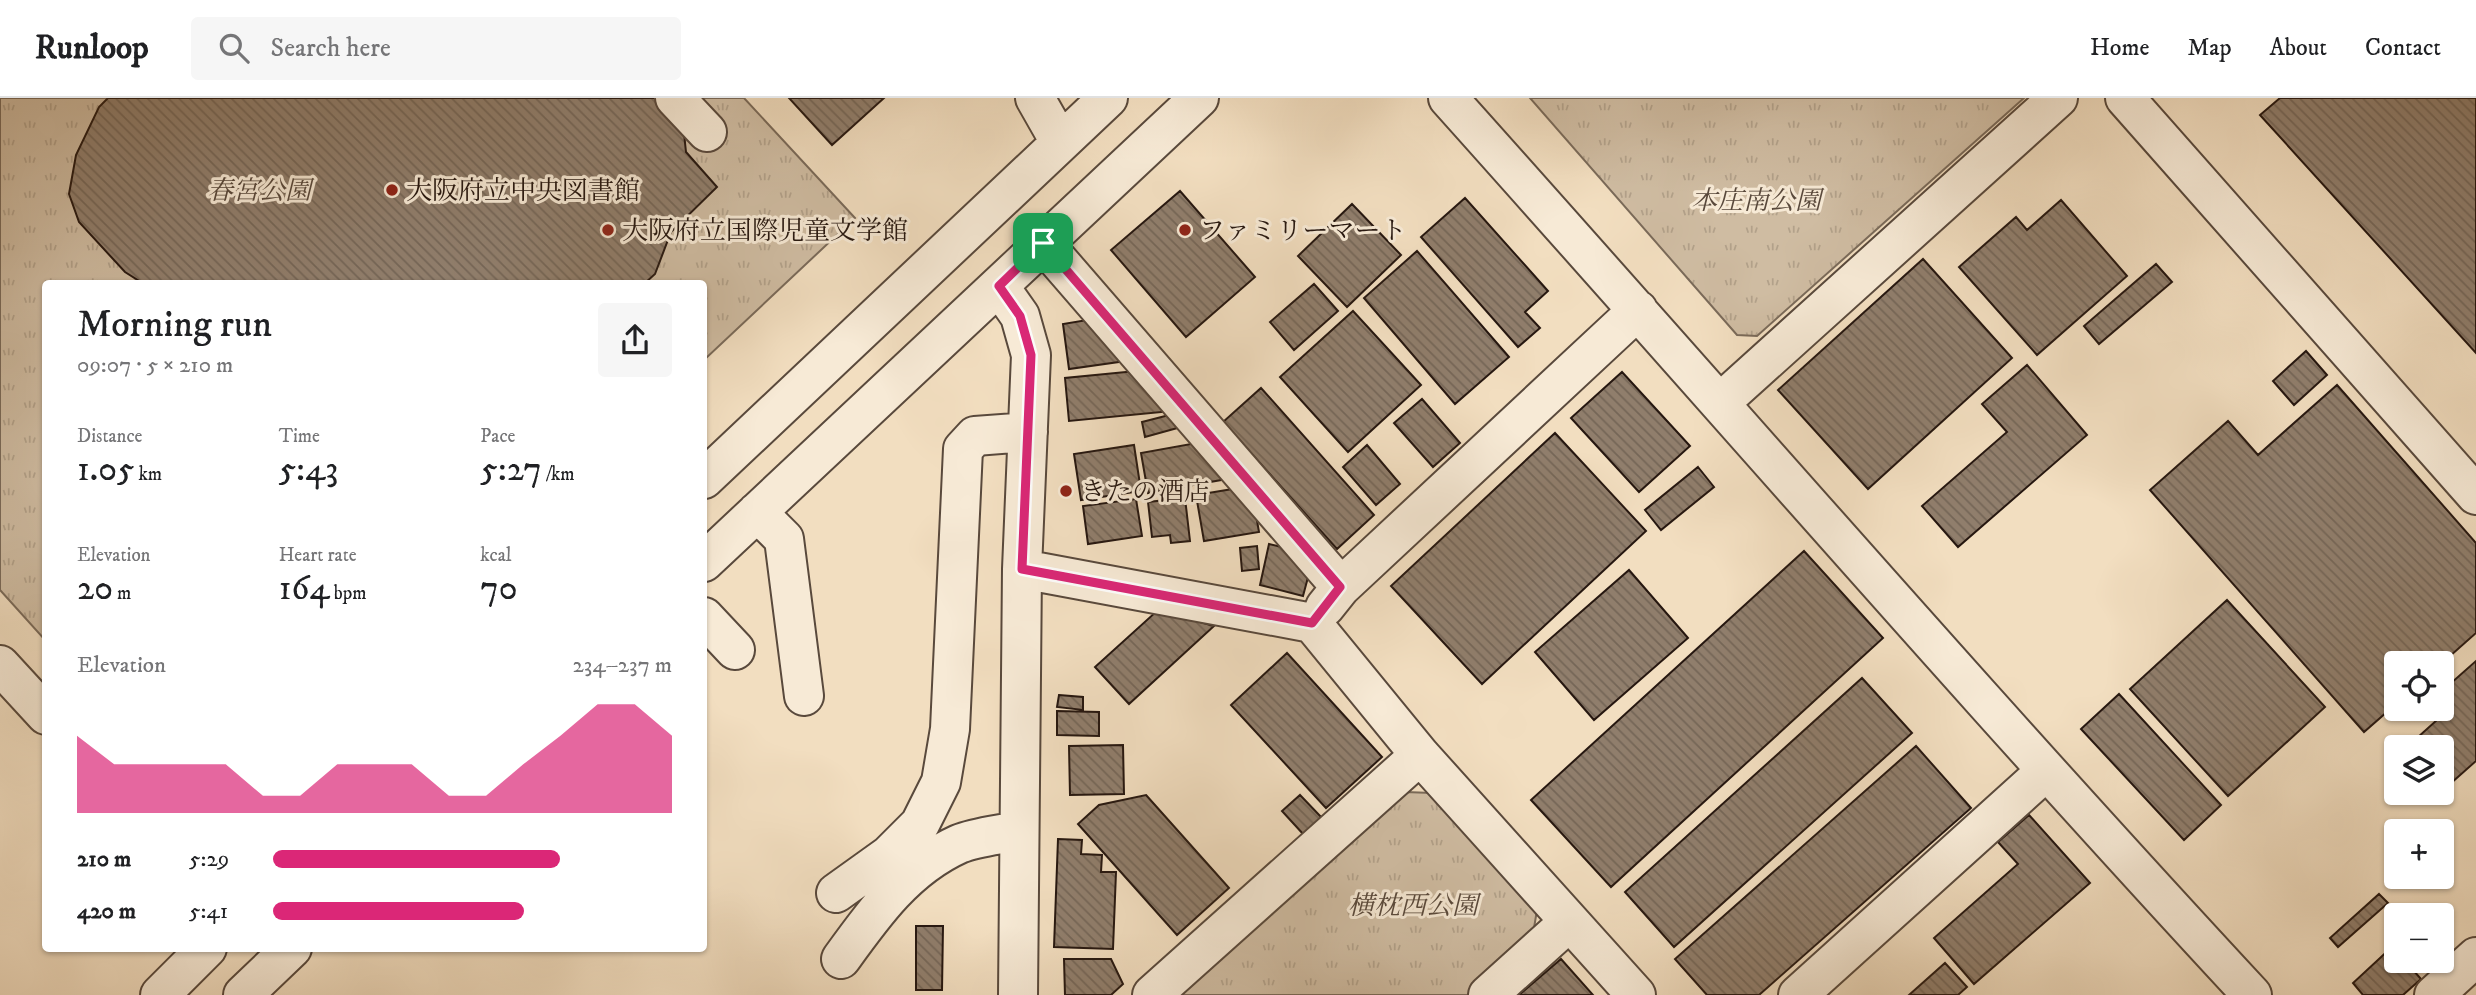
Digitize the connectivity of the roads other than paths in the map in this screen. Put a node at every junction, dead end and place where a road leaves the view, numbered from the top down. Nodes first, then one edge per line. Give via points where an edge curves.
1 (675, 98) edge
2 (1035, 98) edge
3 (1108, 98) edge
4 (1199, 98) edge
5 (1448, 98) edge
6 (2057, 98) edge
7 (2125, 98) edge
8 (707, 132) dead end
9 (1060, 142) junction
10 (1043, 243) junction
11 (999, 286) junction
12 (1638, 310) junction
13 (1721, 402) junction
14 (1028, 432) junction
15 (707, 476) edge
16 (2476, 495) edge
17 (757, 512) junction
18 (707, 559) edge
19 (1022, 569) junction
20 (1340, 587) junction
21 (707, 620) edge
22 (1312, 623) junction
23 (734, 650) dead end
24 (0, 665) edge
25 (804, 695) dead end
26 (42, 711) edge
27 (1420, 755) junction
28 (2045, 772) junction
29 (1017, 831) junction
30 (836, 893) dead end
31 (1569, 922) junction
32 (203, 952) edge
33 (272, 955) edge
34 (2476, 957) edge
35 (841, 959) dead end
36 (160, 995) edge
37 (243, 995) edge
38 (1018, 995) edge
39 (1152, 995) edge
40 (1488, 995) edge
41 (1636, 995) edge
42 (1798, 995) edge
43 (2252, 995) edge
44 (2434, 995) edge

1 - 8 street
2 - 9 street
3 - 9 street
4 - 10 street
5 - 12 street
6 - 13 street
7 - 16 street
9 - 15 street
10 - 11 street
10 - 20 street
11 - 14 street via 1020,316 1031,355
11 - 17 street
12 - 13 street
12 - 20 street
13 - 28 street
14 - 19 street
14 - 30 street via 975,436 963,449 950,730 941,782 920,824 889,855
17 - 18 street
17 - 25 street via 784,539
19 - 22 street
19 - 29 street
20 - 22 street
21 - 23 street
22 - 27 street
24 - 26 street
27 - 31 street
27 - 39 street
28 - 42 street
28 - 43 street
29 - 35 street via 961,843 920,867 883,900
29 - 38 street
31 - 40 street
31 - 41 street
32 - 36 street
33 - 37 street
34 - 44 street

